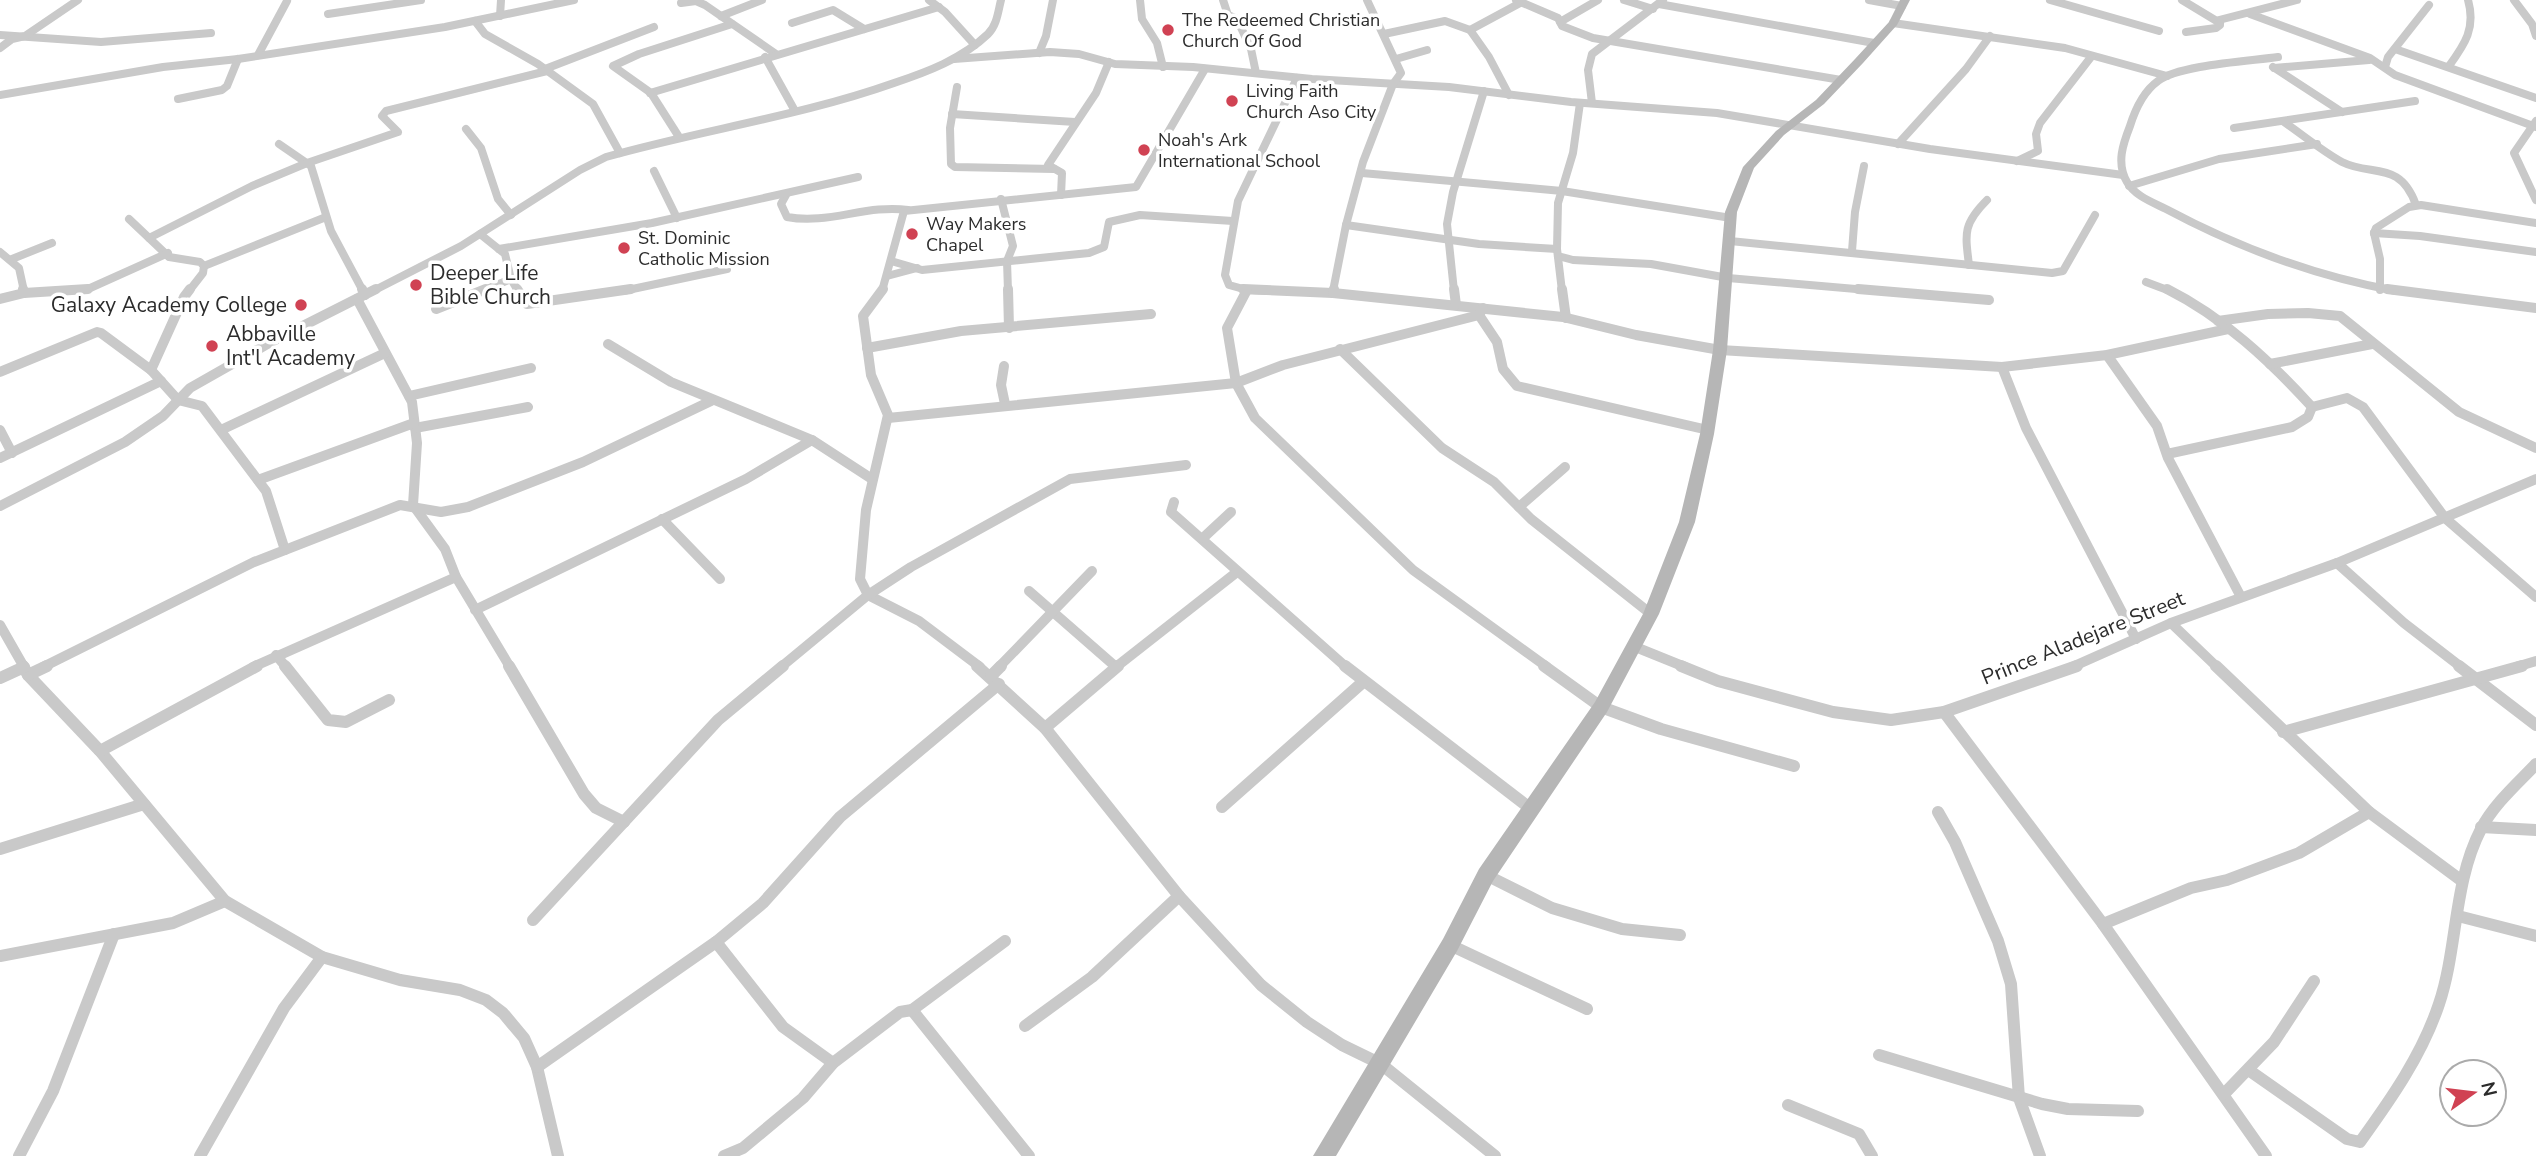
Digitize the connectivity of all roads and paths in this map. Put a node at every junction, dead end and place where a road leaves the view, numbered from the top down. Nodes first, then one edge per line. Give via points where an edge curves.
1 (78, 0) edge
2 (421, 0) edge
3 (501, 0) edge
4 (574, 0) edge
5 (762, 0) edge
6 (929, 0) edge
7 (1001, 0) edge
8 (1053, 0) edge
9 (1140, 0) edge
10 (1223, 0) edge
11 (1367, 0) edge
12 (1598, 0) edge
13 (1624, 0) edge
14 (1870, 0) edge
15 (2050, 0) edge
16 (2182, 0) edge
17 (2297, 0) edge
18 (2468, 0) edge
19 (2514, 0) edge
20 (287, 1) edge
21 (1519, 1) edge
22 (681, 3) dead end
23 (1903, 3) edge
24 (2277, 3) edge
25 (1658, 5) edge
26 (2429, 5) dead end
27 (939, 7) junction
28 (328, 14) dead end
29 (2249, 14) junction
30 (500, 16) junction
31 (721, 16) junction
32 (475, 21) junction
33 (1560, 22) junction
34 (792, 23) dead end
35 (1893, 23) junction
36 (2220, 23) junction
37 (732, 24) junction
38 (654, 27) dead end
39 (864, 29) junction
40 (1470, 30) junction
41 (2159, 31) dead end
42 (2186, 32) dead end
43 (211, 33) dead end
44 (1384, 34) junction
45 (0, 35) edge
46 (24, 36) junction
47 (1990, 36) junction
48 (2536, 36) edge
49 (1592, 38) junction
50 (1611, 41) junction
51 (1874, 43) junction
52 (975, 45) junction
53 (1599, 46) junction
54 (0, 48) edge
55 (2395, 49) junction
56 (1427, 50) dead end
57 (1039, 53) junction
58 (776, 54) junction
59 (258, 55) junction
60 (765, 57) junction
61 (2091, 57) junction
62 (2278, 57) dead end
63 (2388, 57) junction
64 (238, 59) junction
65 (954, 59) junction
66 (1396, 59) junction
67 (2371, 59) junction
68 (2262, 60) junction
69 (1109, 62) junction
70 (1163, 66) junction
71 (2449, 66) junction
72 (2385, 67) junction
73 (2274, 68) junction
74 (1205, 69) junction
75 (546, 70) junction
76 (1256, 73) junction
77 (2167, 76) junction
78 (1297, 78) junction
79 (1841, 80) junction
80 (1393, 84) junction
81 (957, 87) dead end
82 (1484, 92) junction
83 (650, 93) junction
84 (1509, 94) junction
85 (0, 95) edge
86 (2536, 98) edge
87 (178, 99) dead end
88 (2415, 101) dead end
89 (1580, 103) junction
90 (1592, 103) junction
91 (794, 111) junction
92 (2342, 112) junction
93 (952, 114) junction
94 (1075, 122) junction
95 (2284, 122) junction
96 (1791, 124) junction
97 (2535, 124) edge
98 (2234, 128) dead end
99 (466, 129) dead end
100 (679, 137) junction
101 (279, 144) dead end
102 (1898, 144) junction
103 (2318, 144) junction
104 (620, 153) junction
105 (2015, 162) junction
106 (307, 163) junction
107 (1864, 166) dead end
108 (1054, 169) junction
109 (654, 171) dead end
110 (1362, 173) junction
111 (2123, 175) junction
112 (858, 177) dead end
113 (1457, 182) junction
114 (2130, 186) junction
115 (1562, 191) junction
116 (786, 195) junction
117 (1061, 195) junction
118 (1001, 199) junction
119 (1987, 200) dead end
120 (2536, 200) edge
121 (2416, 205) junction
122 (908, 210) junction
123 (511, 215) junction
124 (2095, 215) dead end
125 (326, 217) junction
126 (677, 218) junction
127 (1731, 218) junction
128 (129, 219) dead end
129 (1233, 221) junction
130 (2536, 223) edge
131 (1346, 225) junction
132 (2374, 233) junction
133 (480, 234) junction
134 (149, 238) junction
135 (1448, 240) junction
136 (1730, 241) junction
137 (52, 243) dead end
138 (499, 248) junction
139 (1852, 251) junction
140 (0, 252) edge
141 (1557, 252) junction
142 (2536, 252) edge
143 (168, 253) junction
144 (12, 259) junction
145 (891, 261) junction
146 (1007, 261) junction
147 (1969, 265) junction
148 (204, 266) junction
149 (917, 268) junction
150 (727, 269) dead end
151 (887, 276) junction
152 (1728, 278) junction
153 (511, 279) junction
154 (2146, 282) dead end
155 (1247, 290) junction
156 (2380, 290) junction
157 (24, 293) junction
158 (1333, 293) junction
159 (361, 297) junction
160 (0, 299) edge
161 (1989, 300) dead end
162 (1456, 305) junction
163 (2536, 308) edge
164 (436, 309) dead end
165 (1481, 311) junction
166 (1151, 314) dead end
167 (1566, 318) junction
168 (2218, 321) junction
169 (1009, 328) junction
170 (2228, 329) junction
171 (608, 344) dead end
172 (2372, 344) junction
173 (867, 348) junction
174 (1340, 349) junction
175 (1720, 350) junction
176 (385, 353) junction
177 (2107, 355) junction
178 (2270, 364) junction
179 (1004, 366) dead end
180 (2002, 367) junction
181 (531, 368) dead end
182 (151, 370) junction
183 (0, 372) edge
184 (161, 381) junction
185 (1236, 383) junction
186 (408, 396) junction
187 (178, 400) junction
188 (711, 401) junction
189 (1005, 404) junction
190 (528, 407) dead end
191 (2312, 407) junction
192 (888, 418) junction
193 (415, 425) junction
194 (0, 430) edge
195 (221, 430) junction
196 (1708, 430) junction
197 (812, 440) junction
198 (2536, 448) edge
199 (12, 453) junction
200 (2166, 454) junction
201 (0, 458) edge
202 (1186, 465) dead end
203 (1565, 467) dead end
204 (872, 479) junction
205 (258, 480) junction
206 (2534, 483) edge
207 (1174, 502) dead end
208 (413, 505) junction
209 (0, 506) edge
210 (1519, 507) junction
211 (1231, 512) dead end
212 (2445, 518) junction
213 (662, 519) junction
214 (1203, 538) junction
215 (285, 550) junction
216 (2337, 563) junction
217 (1092, 571) dead end
218 (1237, 572) junction
219 (456, 577) junction
220 (720, 579) dead end
221 (1029, 591) dead end
222 (868, 595) junction
223 (2241, 597) junction
224 (2536, 597) edge
225 (475, 610) junction
226 (1053, 610) junction
227 (1651, 614) junction
228 (2171, 623) junction
229 (0, 626) edge
230 (2136, 639) junction
231 (1633, 646) junction
232 (276, 655) junction
233 (2536, 662) edge
234 (1116, 667) junction
235 (26, 671) junction
236 (0, 678) edge
237 (995, 680) junction
238 (2476, 681) junction
239 (1363, 682) junction
240 (388, 700) dead end
241 (1601, 707) junction
242 (1944, 712) junction
243 (2536, 725) edge
244 (1045, 728) junction
245 (2283, 732) junction
246 (100, 751) junction
247 (2536, 764) edge
248 (1794, 766) dead end
249 (144, 804) junction
250 (1222, 807) dead end
251 (1531, 810) junction
252 (1938, 812) dead end
253 (2369, 812) junction
254 (624, 822) junction
255 (2481, 827) junction
256 (2536, 831) edge
257 (0, 849) edge
258 (1486, 875) junction
259 (2462, 881) junction
260 (1179, 896) junction
261 (225, 901) junction
262 (2458, 916) junction
263 (533, 920) dead end
264 (2103, 924) junction
265 (114, 934) junction
266 (1680, 935) dead end
267 (2536, 936) edge
268 (1005, 941) dead end
269 (716, 942) junction
270 (1450, 945) junction
271 (0, 956) edge
272 (322, 957) junction
273 (2314, 981) dead end
274 (1587, 1009) dead end
275 (912, 1010) junction
276 (1025, 1026) dead end
277 (1879, 1055) dead end
278 (833, 1063) junction
279 (1381, 1064) junction
280 (537, 1066) junction
281 (2250, 1071) junction
282 (2224, 1094) junction
283 (2019, 1097) junction
284 (1788, 1105) dead end
285 (2138, 1111) dead end
286 (19, 1156) edge
287 (200, 1156) edge
288 (558, 1156) edge
289 (724, 1156) edge
290 (1029, 1156) edge
291 (1324, 1156) edge
292 (1495, 1156) edge
293 (1872, 1156) edge
294 (2040, 1156) edge
295 (2266, 1156) edge

1 - 46 street
2 - 28 street
3 - 30 street
4 - 30 street
5 - 31 street
6 - 27 street
7 - 52 street via 996,22
8 - 57 street
9 - 70 street via 1142,19 1157,43
10 - 76 street via 1251,49
11 - 44 street
12 - 33 street
13 - 25 street
14 - 23 street
15 - 41 street
16 - 36 street
17 - 24 street
18 - 71 street via 2474,13 2470,35
19 - 48 street
20 - 59 street
21 - 33 street
21 - 40 street
22 - 31 street via 696,1
23 - 35 street
24 - 29 street
25 - 50 street
25 - 51 street
26 - 55 street
27 - 39 street
27 - 52 street
29 - 36 street
29 - 67 street
30 - 32 street
31 - 37 street
32 - 59 street
32 - 75 street via 485,34
33 - 49 street
34 - 39 street via 833,10
35 - 47 street
35 - 51 street
36 - 42 street
37 - 58 street
37 - 83 street via 614,64
38 - 75 street
39 - 58 street
40 - 44 street via 1445,21
40 - 84 street
43 - 46 street via 123,41
44 - 66 street
45 - 46 street
46 - 54 street
47 - 61 street via 2065,48
47 - 102 street
49 - 50 street
49 - 53 street
50 - 53 street
50 - 79 street
51 - 79 street
52 - 65 street
53 - 90 street via 1590,58
55 - 63 street
55 - 71 street
56 - 66 street
57 - 65 street
57 - 69 street via 1079,54
58 - 60 street
59 - 64 street
60 - 83 street
60 - 91 street
61 - 77 street
61 - 105 street via 2040,123 2038,151
62 - 68 street
63 - 67 street
63 - 72 street
64 - 85 street
64 - 87 street via 228,86
65 - 91 street via 899,83
66 - 80 street via 1401,73
67 - 72 street
67 - 73 street
68 - 73 street
68 - 77 street
69 - 70 street
69 - 94 street via 1096,93
70 - 74 street
71 - 86 street
72 - 97 street via 2395,75
73 - 92 street
74 - 76 street
74 - 117 street via 1136,187
75 - 104 street via 597,108
75 - 106 street via 386,111 382,116 398,132
76 - 78 street
77 - 111 street via 2135,106 2119,154
78 - 80 street
78 - 129 street via 1238,201
79 - 96 street
80 - 82 street
80 - 110 street
81 - 93 street
82 - 84 street
82 - 113 street
83 - 100 street
84 - 89 street
88 - 92 street
89 - 90 street
89 - 115 street
90 - 96 street
91 - 100 street
92 - 95 street
93 - 94 street
93 - 108 street via 951,164 955,167
94 - 108 street via 1049,163
95 - 98 street
95 - 103 street
96 - 102 street
96 - 127 street via 1749,167
97 - 120 street via 2514,153
99 - 123 street via 481,148 498,199
100 - 104 street
101 - 106 street
102 - 105 street
103 - 114 street via 2218,159
103 - 121 street via 2344,163 2383,170 2411,190
104 - 123 street via 580,170
105 - 111 street
106 - 125 street
106 - 134 street
107 - 139 street
108 - 117 street via 1062,173
109 - 126 street
110 - 113 street
110 - 131 street
111 - 114 street
112 - 116 street
113 - 115 street
113 - 135 street
114 - 156 street via 2238,247
115 - 127 street
115 - 141 street
116 - 122 street via 781,204 787,217 802,222
116 - 126 street
117 - 118 street
118 - 122 street
118 - 146 street via 1012,240
119 - 147 street via 1964,227
121 - 130 street
121 - 132 street
122 - 145 street
123 - 133 street
124 - 147 street via 2063,271 2040,274
125 - 148 street
125 - 159 street
126 - 138 street
127 - 136 street
128 - 134 street
129 - 146 street via 1135,215 1109,222 1104,247 1098,251
129 - 155 street via 1224,275 1229,285
131 - 135 street
131 - 158 street
132 - 142 street
132 - 156 street
133 - 138 street
133 - 159 street
134 - 143 street
135 - 141 street
135 - 162 street
136 - 139 street
136 - 152 street
137 - 144 street
138 - 153 street
139 - 147 street
140 - 144 street
141 - 152 street via 1573,260 1651,264
141 - 167 street
143 - 148 street via 174,259
143 - 157 street via 88,289
144 - 157 street via 21,270
145 - 149 street
145 - 151 street
146 - 149 street
146 - 169 street
148 - 182 street via 184,297
149 - 151 street
150 - 153 street via 536,305 527,304
151 - 173 street via 879,299 863,316
152 - 161 street
152 - 175 street
153 - 164 street
154 - 168 street via 2179,294
155 - 158 street
155 - 185 street via 1227,328
156 - 163 street
157 - 160 street
158 - 162 street
159 - 176 street
159 - 187 street via 190,388
162 - 165 street
165 - 167 street
165 - 174 street
165 - 196 street via 1497,342 1503,369 1517,386
166 - 169 street
167 - 175 street
168 - 170 street
168 - 172 street via 2239,316 2334,314 2345,318
169 - 173 street via 961,331
170 - 177 street
170 - 178 street
171 - 188 street
172 - 178 street
172 - 198 street via 2459,412
173 - 192 street via 871,375
174 - 185 street
174 - 210 street via 1442,448 1494,482
175 - 180 street
175 - 196 street
176 - 186 street
176 - 195 street
177 - 180 street
177 - 200 street via 2157,426
178 - 191 street
179 - 189 street
180 - 230 street via 2026,428
181 - 186 street
182 - 183 street via 97,332
182 - 184 street
184 - 187 street
184 - 199 street
185 - 189 street
185 - 241 street via 1255,418 1413,570
186 - 193 street
187 - 195 street via 202,406
187 - 209 street via 125,443
188 - 197 street
188 - 208 street via 545,478 463,508 429,512
189 - 192 street
190 - 193 street
191 - 200 street via 2308,418 2292,427
191 - 212 street via 2347,398 2363,407
192 - 204 street
193 - 205 street
193 - 208 street
194 - 199 street
195 - 205 street
196 - 227 street via 1687,522
197 - 204 street
197 - 213 street via 746,479
199 - 201 street
200 - 223 street
202 - 222 street via 1070,479
203 - 210 street
204 - 222 street via 860,579
205 - 215 street via 266,491
206 - 212 street, Prince Aladejare Street
207 - 214 street via 1171,512
208 - 215 street via 400,505
208 - 219 street via 444,549
210 - 227 street
211 - 214 street
212 - 216 street, Prince Aladejare Street
212 - 224 street
213 - 220 street
213 - 225 street
214 - 218 street
215 - 235 street
216 - 223 street, Prince Aladejare Street
216 - 238 street
217 - 226 street
218 - 234 street
218 - 239 street
219 - 225 street
219 - 232 street
221 - 226 street
222 - 237 street via 919,621
222 - 254 street via 718,720
223 - 228 street, Prince Aladejare Street
225 - 254 street via 584,794 596,808
226 - 234 street
226 - 237 street
227 - 231 street
228 - 230 street, Prince Aladejare Street
228 - 245 street
229 - 235 street
230 - 242 street, Prince Aladejare Street via 2087,662
231 - 241 street
231 - 242 street, Prince Aladejare Street via 1718,681 1833,712 1891,720
232 - 240 street via 328,720 346,722
232 - 246 street
233 - 238 street
234 - 244 street
235 - 236 street
235 - 246 street
237 - 244 street
237 - 269 street via 840,817 763,903
238 - 243 street
238 - 245 street
239 - 250 street
239 - 251 street
241 - 248 street
241 - 251 street
242 - 264 street
244 - 260 street
245 - 253 street
246 - 249 street
247 - 255 street
249 - 257 street
249 - 261 street
251 - 258 street
252 - 283 street via 1998,941 2011,984
253 - 259 street
253 - 264 street via 2300,853 2228,880 2191,888
254 - 263 street
255 - 256 street
255 - 259 street
258 - 266 street via 1552,908 1622,929
258 - 270 street
259 - 262 street
260 - 276 street via 1092,977
260 - 279 street via 1261,985 1307,1022
261 - 265 street via 173,923
261 - 272 street
262 - 267 street
262 - 281 street via 2440,1004 2410,1071 2360,1142 2347,1139
264 - 282 street
265 - 271 street
265 - 286 street via 53,1091
268 - 275 street
269 - 278 street via 783,1027
269 - 280 street
270 - 274 street
270 - 279 street
272 - 280 street via 486,1000 524,1038
272 - 287 street via 284,1008
273 - 281 street via 2300,1009
275 - 278 street via 900,1012
275 - 290 street
277 - 283 street
278 - 289 street via 803,1098 743,1148
279 - 291 street
279 - 292 street
280 - 288 street
281 - 282 street
282 - 295 street
283 - 285 street via 2068,1109
283 - 294 street
284 - 293 street via 1858,1134

